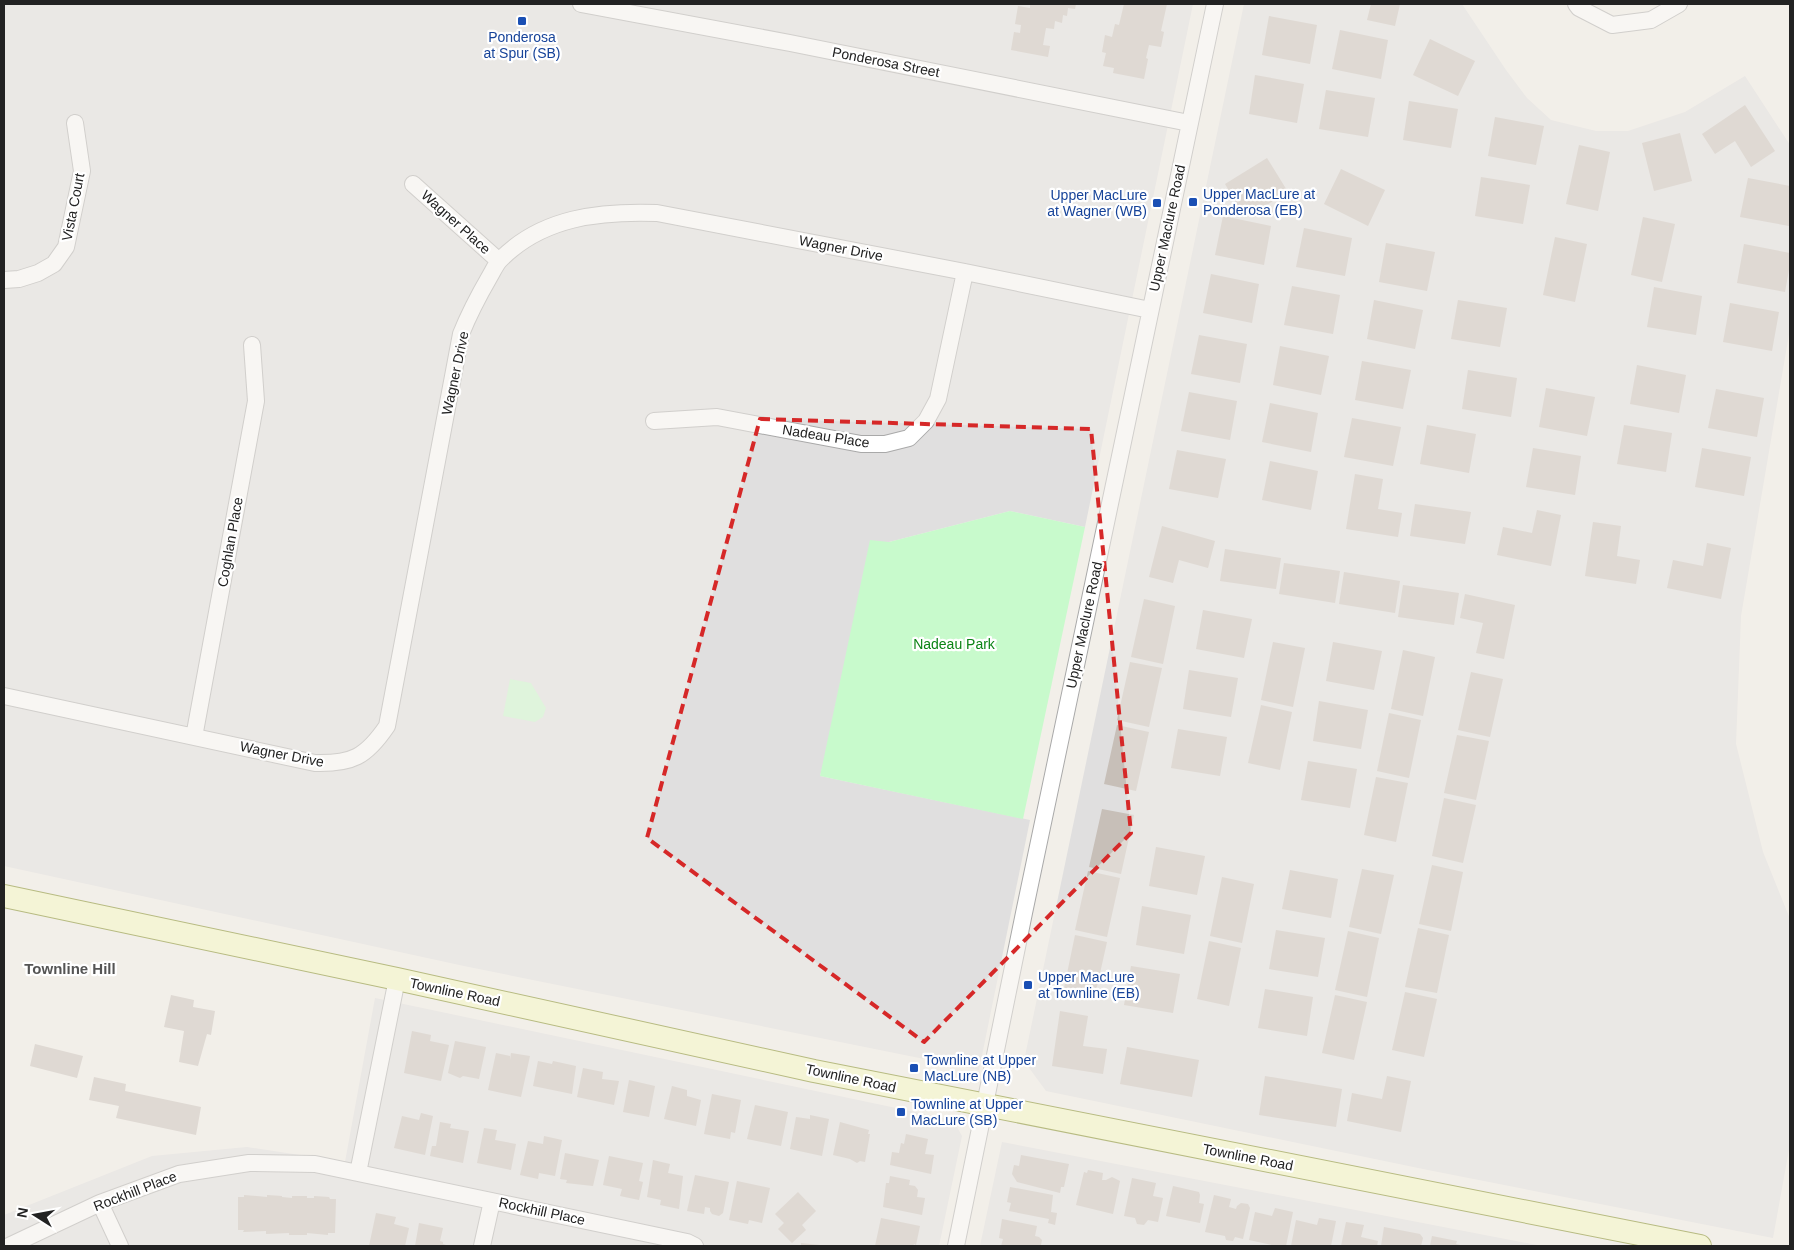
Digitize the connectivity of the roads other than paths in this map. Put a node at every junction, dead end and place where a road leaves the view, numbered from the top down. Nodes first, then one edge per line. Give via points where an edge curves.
1 (581, 4) edge
2 (1215, 4) edge
3 (1576, 4) edge
4 (1679, 4) edge
5 (75, 123) dead end
6 (1189, 123) junction
7 (412, 184) dead end
8 (499, 261) junction
9 (964, 272) junction
10 (4, 280) edge
11 (1150, 310) junction
12 (252, 346) dead end
13 (654, 421) dead end
14 (4, 696) edge
15 (194, 737) junction
16 (4, 896) edge
17 (398, 980) junction
18 (984, 1105) junction
19 (358, 1173) junction
20 (492, 1201) junction
21 (100, 1203) junction
22 (9, 1246) edge
23 (120, 1246) edge
24 (482, 1246) edge
25 (695, 1246) edge
26 (956, 1246) edge
27 (1700, 1246) edge

1 - 6 street, Ponderosa Street
2 - 6 street, Upper Maclure Road
3 - 4 street via 1612,24 1651,20
5 - 10 street, Vista Court via 82,171 66,247 54,264 38,273
6 - 11 street, Upper Maclure Road
7 - 8 street, Wagner Place
8 - 9 street, Wagner Drive via 544,230 594,214 624,212 657,213
8 - 15 street, Wagner Drive via 471,309 461,334 387,726 375,743 358,757 336,764 315,763
9 - 11 street, Wagner Drive
9 - 13 street, Nadeau Place via 938,399 926,421 909,438 885,444 861,444 717,417
11 - 18 street, Upper Maclure Road
12 - 15 street, Coghlan Place via 256,401
14 - 15 street, Wagner Drive
16 - 17 street, Townline Road
17 - 18 street, Townline Road
17 - 19 street
18 - 26 street, Upper Maclure Road
18 - 27 street, Townline Road
19 - 20 street, Rockhill Place
19 - 21 street, Rockhill Place via 315,1164 249,1164 179,1174
20 - 24 street
20 - 25 street, Rockhill Place
21 - 22 street, Rockhill Place
21 - 23 street

